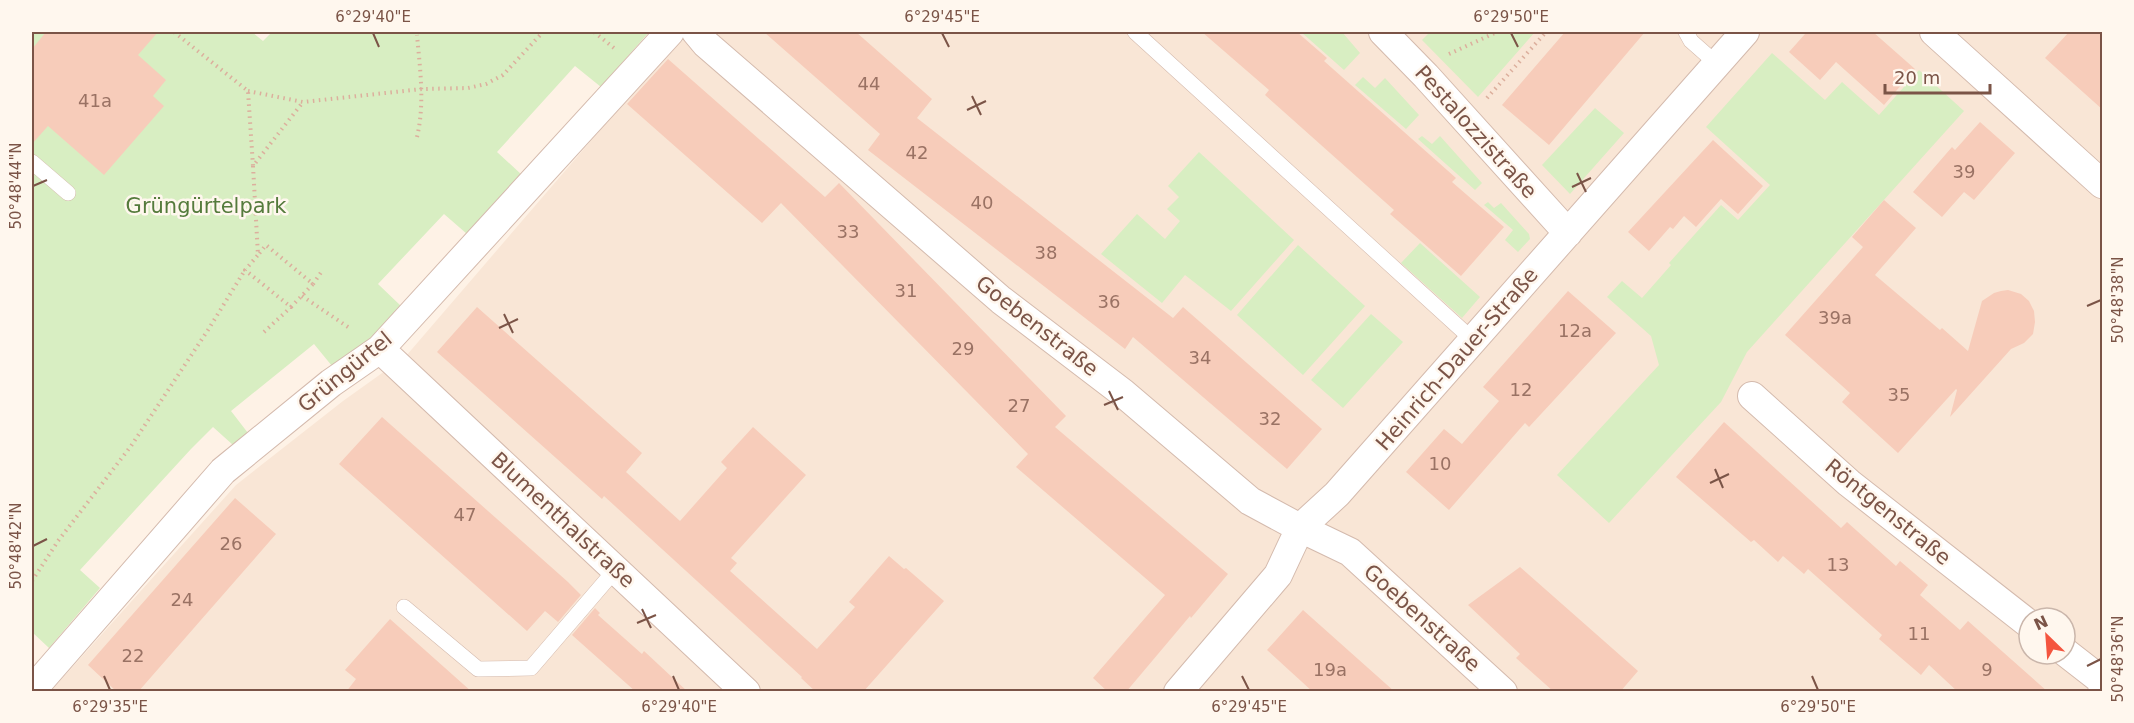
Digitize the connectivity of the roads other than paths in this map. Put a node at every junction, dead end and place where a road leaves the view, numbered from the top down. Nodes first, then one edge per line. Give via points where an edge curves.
1 (670, 32) edge
2 (696, 32) edge
3 (1135, 32) edge
4 (1383, 32) edge
5 (1686, 32) edge
6 (1745, 32) edge
7 (1934, 32) edge
8 (1717, 64) junction
9 (32, 162) edge
10 (2103, 184) edge
11 (68, 193) dead end
12 (1568, 233) junction
13 (1474, 341) junction
14 (380, 348) junction
15 (1752, 396) dead end
16 (1300, 528) junction
17 (615, 569) junction
18 (404, 607) dead end
19 (2017, 615) edge
20 (2077, 661) edge
21 (41, 682) edge
22 (2103, 685) edge
23 (746, 692) edge
24 (1178, 692) edge
25 (1503, 692) edge

1 - 14 street, Grüngürtel
2 - 16 street, Goebenstraße via 1001,300 1123,393 1250,501
3 - 13 lane
4 - 12 street, Pestalozzistraße
5 - 8 lane
6 - 8 street, Heinrich-Dauer-Straße
7 - 10 street
8 - 12 street, Heinrich-Dauer-Straße
9 - 11 lane
12 - 13 street, Heinrich-Dauer-Straße
13 - 16 street, Heinrich-Dauer-Straße via 1337,494
14 - 17 street, Blumenthalstraße
14 - 21 street, Grüngürtel via 331,382 223,471
15 - 19 street, Röntgenstraße via 1849,483
16 - 24 street, Heinrich-Dauer-Straße via 1278,575
16 - 25 street, Goebenstraße via 1350,552
17 - 18 lane via 531,668 478,669
17 - 23 street, Blumenthalstraße
20 - 22 street

